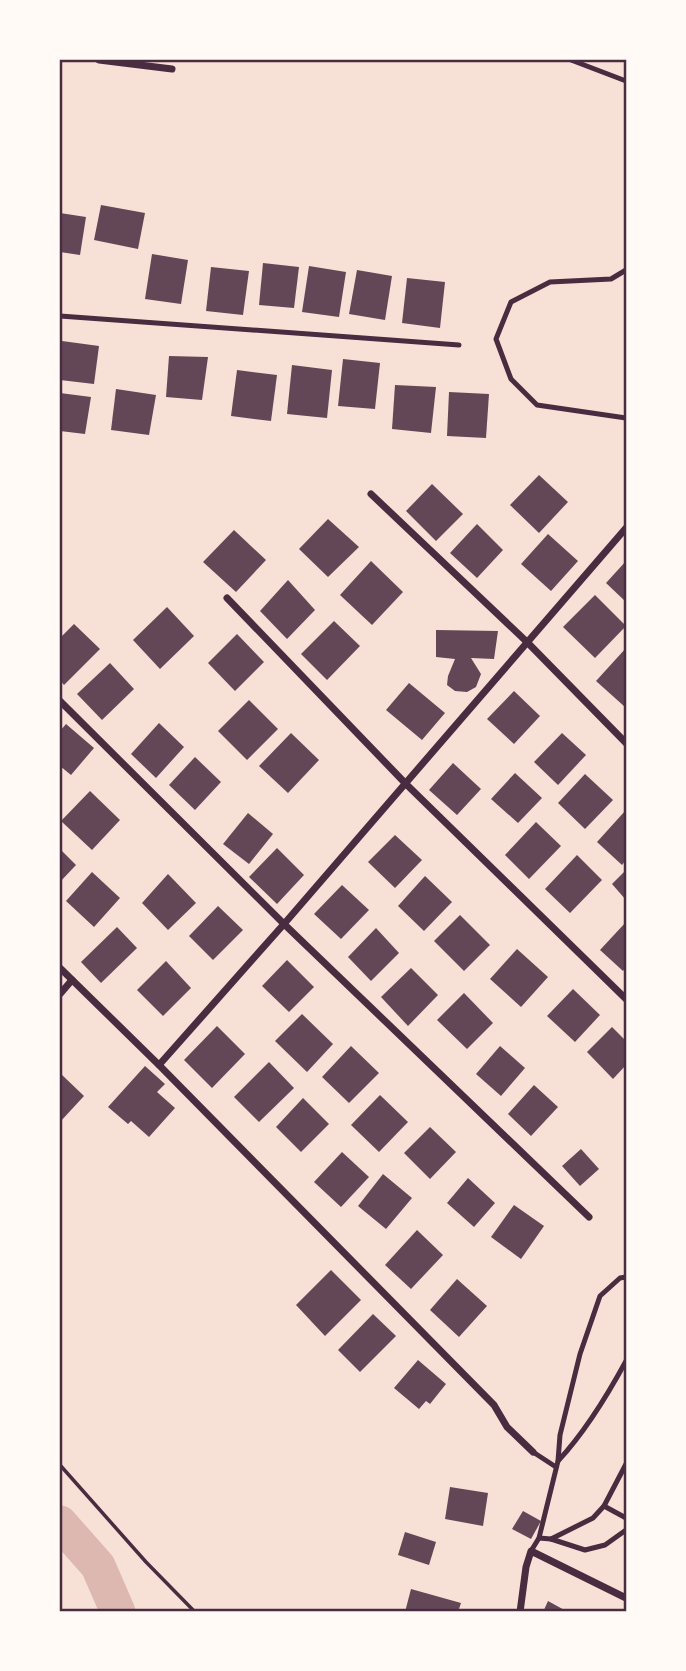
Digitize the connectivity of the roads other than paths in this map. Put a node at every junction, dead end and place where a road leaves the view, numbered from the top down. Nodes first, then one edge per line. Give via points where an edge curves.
1 (99, 60) edge
2 (571, 60) edge
3 (172, 69) dead end
4 (626, 81) edge
5 (626, 270) edge
6 (60, 316) edge
7 (459, 345) dead end
8 (626, 418) edge
9 (371, 494) dead end
10 (626, 528) edge
11 (226, 598) dead end
12 (527, 642) junction
13 (60, 701) edge
14 (626, 743) edge
15 (406, 784) junction
16 (284, 924) junction
17 (60, 968) edge
18 (72, 980) junction
19 (60, 994) edge
20 (626, 999) edge
21 (159, 1065) junction
22 (589, 1217) dead end
23 (626, 1277) edge
24 (626, 1361) edge
25 (533, 1452) joint
26 (557, 1464) junction
27 (626, 1464) edge
28 (604, 1506) junction
29 (626, 1518) edge
30 (626, 1530) edge
31 (539, 1538) junction
32 (551, 1539) junction
33 (531, 1551) junction
34 (626, 1598) edge
35 (520, 1612) edge

1 - 3 street
2 - 4 lane
5 - 8 lane via 611,279 550,282 511,302 496,339 512,379 537,405
6 - 7 lane
9 - 12 street
10 - 12 street
11 - 15 street
12 - 14 street
12 - 15 street
13 - 16 street
15 - 16 street
15 - 20 street
16 - 21 street
16 - 22 street
17 - 18 street
18 - 19 street
18 - 21 street
21 - 25 street via 494,1405
23 - 26 lane via 600,1296 580,1354
24 - 26 lane
25 - 26 lane
26 - 31 lane
27 - 28 lane
28 - 29 lane
28 - 32 lane via 593,1518
30 - 32 lane via 605,1545 585,1550
31 - 32 lane
31 - 33 lane
33 - 34 street
33 - 35 street

